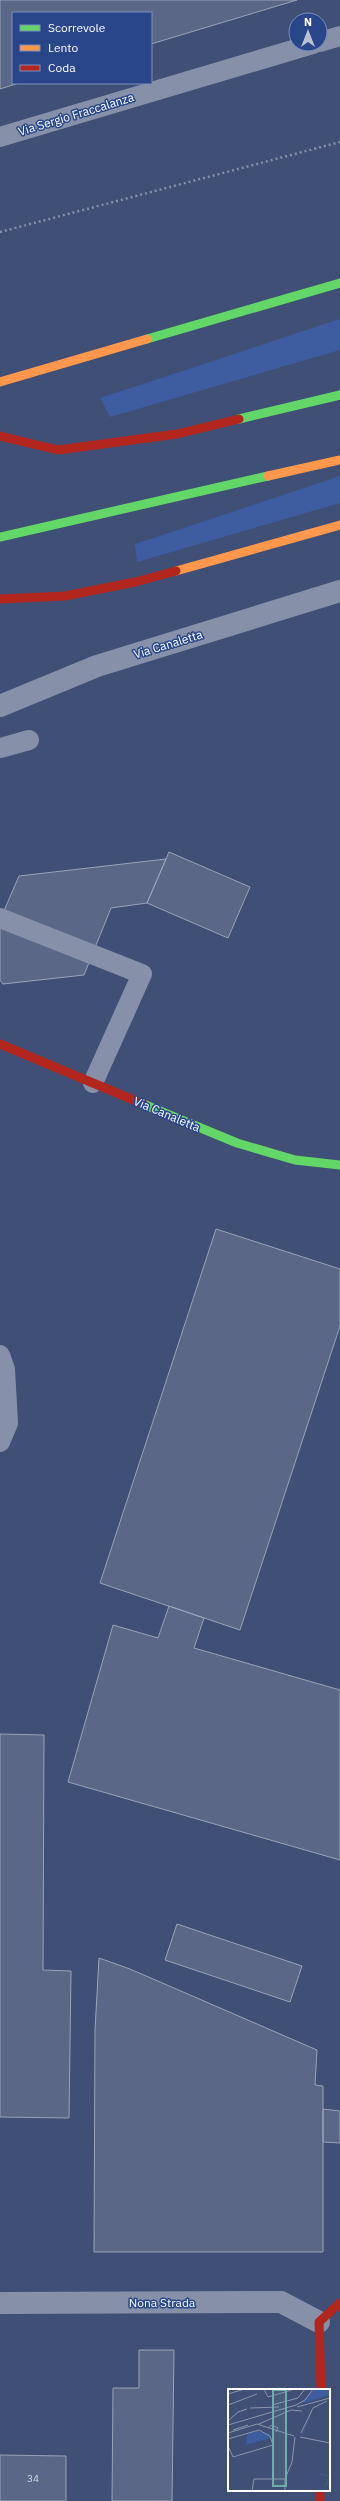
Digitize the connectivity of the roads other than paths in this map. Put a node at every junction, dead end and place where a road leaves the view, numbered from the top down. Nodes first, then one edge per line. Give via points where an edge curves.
1 (340, 36) edge
2 (328, 40) edge
3 (288, 51) edge
4 (0, 137) edge
5 (340, 283) edge
6 (0, 382) edge
7 (340, 395) edge
8 (0, 436) edge
9 (340, 460) edge
10 (340, 525) edge
11 (0, 537) edge
12 (340, 591) edge
13 (0, 599) edge
14 (0, 706) edge
15 (29, 740) dead end
16 (0, 748) edge
17 (0, 918) edge
18 (0, 1044) edge
19 (93, 1083) junction
20 (340, 1165) edge
21 (0, 1355) edge
22 (0, 1442) edge
23 (0, 2303) edge
24 (340, 2303) edge
25 (319, 2322) junction
26 (321, 2389) edge

1 - 2 lane
3 - 4 lane, Via Sergio Fraccalanza
5 - 6 main road
7 - 8 main road via 177,434 58,450
9 - 11 main road
10 - 13 main road via 135,582 65,596
12 - 14 street, Via Canaletta via 97,666
15 - 16 lane
17 - 19 lane via 142,974
18 - 19 main road, Via Canaletta
19 - 20 main road, Via Canaletta via 237,1143 295,1160
21 - 22 lane via 5,1369 8,1423
23 - 25 street, Nona Strada via 281,2302
24 - 25 main road
25 - 26 main road

